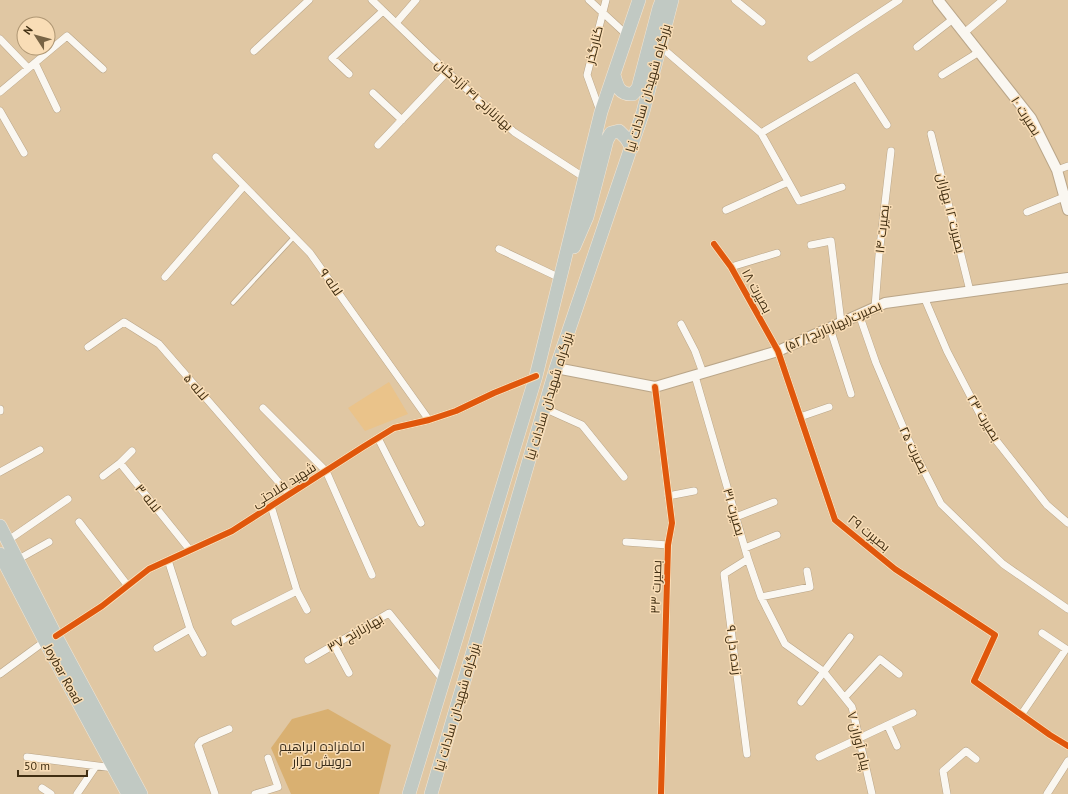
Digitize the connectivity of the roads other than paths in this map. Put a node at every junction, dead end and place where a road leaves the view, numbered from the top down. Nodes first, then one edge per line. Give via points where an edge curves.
1 (309, 0) edge
2 (372, 0) edge
3 (416, 0) edge
4 (589, 0) edge
5 (606, 0) edge
6 (639, 0) edge
7 (662, 0) edge
8 (672, 0) edge
9 (735, 0) edge
10 (899, 0) edge
11 (938, 0) edge
12 (1003, 0) edge
13 (383, 10) junction
14 (602, 12) junction
15 (953, 19) junction
16 (762, 22) dead end
17 (396, 23) junction
18 (964, 33) junction
19 (627, 35) junction
20 (0, 39) edge
21 (918, 47) dead end
22 (660, 48) junction
23 (254, 51) dead end
24 (979, 52) junction
25 (811, 58) dead end
26 (35, 63) junction
27 (28, 68) junction
28 (102, 69) dead end
29 (447, 72) junction
30 (349, 74) dead end
31 (614, 75) junction
32 (942, 75) dead end
33 (0, 92) edge
34 (373, 93) dead end
35 (57, 109) dead end
36 (0, 111) edge
37 (601, 112) junction
38 (402, 120) junction
39 (887, 125) dead end
40 (761, 133) junction
41 (931, 134) dead end
42 (378, 145) dead end
43 (632, 148) junction
44 (891, 151) dead end
45 (24, 154) dead end
46 (216, 157) dead end
47 (1068, 166) edge
48 (1057, 170) junction
49 (585, 178) junction
50 (788, 182) junction
51 (244, 186) junction
52 (842, 187) dead end
53 (1064, 196) junction
54 (726, 210) dead end
55 (1068, 210) edge
56 (1027, 212) dead end
57 (294, 237) junction
58 (714, 244) dead end
59 (811, 245) dead end
60 (499, 249) dead end
61 (777, 253) dead end
62 (731, 267) junction
63 (165, 277) dead end
64 (560, 278) junction
65 (1068, 278) edge
66 (970, 291) junction
67 (924, 297) junction
68 (233, 303) dead end
69 (875, 307) junction
70 (859, 314) junction
71 (841, 322) junction
72 (681, 324) dead end
73 (830, 328) junction
74 (88, 347) dead end
75 (778, 351) junction
76 (556, 368) junction
77 (699, 374) junction
78 (536, 376) junction
79 (655, 387) junction
80 (851, 394) dead end
81 (829, 407) dead end
82 (263, 408) dead end
83 (544, 408) junction
84 (800, 417) junction
85 (429, 420) junction
86 (378, 438) junction
87 (40, 450) dead end
88 (132, 450) dead end
89 (120, 463) junction
90 (326, 471) junction
91 (0, 472) edge
92 (103, 476) dead end
93 (624, 477) dead end
94 (694, 491) dead end
95 (289, 494) junction
96 (668, 496) junction
97 (68, 499) dead end
98 (774, 502) dead end
99 (271, 506) junction
100 (736, 517) junction
101 (79, 522) dead end
102 (420, 523) dead end
103 (1068, 523) edge
104 (0, 526) edge
105 (777, 535) dead end
106 (7, 541) junction
107 (49, 542) dead end
108 (626, 542) dead end
109 (668, 545) junction
110 (745, 548) junction
111 (190, 550) junction
112 (0, 554) edge
113 (748, 559) junction
114 (18, 560) junction
115 (168, 560) junction
116 (807, 571) dead end
117 (372, 575) dead end
118 (128, 586) junction
119 (298, 591) junction
120 (761, 596) junction
121 (1068, 609) edge
122 (307, 610) dead end
123 (235, 622) dead end
124 (190, 629) junction
125 (1042, 633) dead end
126 (850, 637) dead end
127 (50, 639) junction
128 (785, 644) joint
129 (334, 645) junction
130 (157, 648) dead end
131 (203, 653) dead end
132 (308, 660) dead end
133 (823, 671) junction
134 (349, 673) dead end
135 (0, 674) edge
136 (899, 674) dead end
137 (443, 680) junction
138 (845, 697) junction
139 (800, 702) dead end
140 (913, 713) dead end
141 (1021, 715) junction
142 (888, 726) junction
143 (229, 729) dead end
144 (859, 739) junction
145 (897, 746) dead end
146 (1068, 746) edge
147 (747, 754) dead end
148 (27, 757) dead end
149 (819, 757) dead end
150 (268, 758) dead end
151 (976, 759) dead end
152 (1068, 761) edge
153 (96, 766) junction
154 (114, 768) junction
155 (42, 788) dead end
156 (661, 792) edge
157 (50, 794) edge
158 (77, 794) edge
159 (128, 794) edge
160 (141, 794) edge
161 (215, 794) edge
162 (255, 794) edge
163 (409, 794) edge
164 (431, 794) edge
165 (872, 794) edge
166 (948, 794) edge
167 (1047, 794) edge

1 - 23 street
2 - 13 street, بهارنارنج ۴۱ آزادگان
3 - 17 street
4 - 14 street
5 - 14 street, کنارگذر
6 - 19 highway, بزرگراه شهیدان سادات نیا
7 - 31 highway via 638,88 633,94 622,92
8 - 22 highway, بزرگراه شهیدان سادات نیا
9 - 16 street
10 - 25 street
11 - 15 street, بصیرت ۱۰
12 - 18 street
13 - 17 street, بهارنارنج ۴۱ آزادگان
13 - 30 street via 332,58
14 - 19 street
14 - 37 street, کنارگذر via 587,76
15 - 18 street, بصیرت ۱۰
15 - 21 street
17 - 29 street, بهارنارنج ۴۱ آزادگان
18 - 24 street, بصیرت ۱۰
19 - 31 highway, بزرگراه شهیدان سادات نیا
20 - 27 street
22 - 40 street
22 - 43 highway, بزرگراه شهیدان سادات نیا
24 - 32 street
24 - 48 street, بصیرت ۱۰ via 1031,118
26 - 27 street
26 - 28 street via 67,36
26 - 35 street
27 - 33 street
29 - 38 street
29 - 49 street, بهارنارنج ۴۱ آزادگان via 514,132
31 - 37 highway, بزرگراه شهیدان سادات نیا
34 - 38 street
36 - 45 street
37 - 49 highway, بزرگراه شهیدان سادات نیا
38 - 42 street
39 - 40 street via 856,77
40 - 50 street
41 - 66 street, بصیرت ۱۲ بهاران
43 - 64 highway via 619,131 612,133 607,140 587,217
43 - 76 highway, بزرگراه شهیدان سادات نیا
44 - 69 street, بصیرت ۱۴ via 884,241
46 - 51 street, لاله ۹
47 - 48 street
48 - 53 street, بصیرت ۱۰
49 - 64 highway, بزرگراه شهیدان سادات نیا
50 - 52 street via 799,201
50 - 54 street
51 - 57 street, لاله ۹
51 - 63 street
53 - 55 street, بصیرت ۱۰
53 - 56 street
57 - 68 lane
57 - 85 street, لاله ۹ via 310,253
58 - 62 street, بصیرت ۱۸
59 - 71 street via 831,242
60 - 64 street
61 - 62 street
62 - 75 street, بصیرت ۱۸
64 - 78 highway, بزرگراه شهیدان سادات نیا
65 - 66 street, بصیرت(بهارنارنج۵۲/۱)
66 - 67 street, بصیرت(بهارنارنج۵۲/۱)
67 - 69 street, بصیرت(بهارنارنج۵۲/۱)
67 - 103 street, بصیرت ۲۳ via 947,351 988,430 1047,505
69 - 70 street, بصیرت(بهارنارنج۵۲/۱)
70 - 71 street, بصیرت(بهارنارنج۵۲/۱)
70 - 121 street, بصیرت ۲۵ via 876,363 909,441 941,504 1002,564
71 - 73 street, بصیرت(بهارنارنج۵۲/۱)
72 - 77 street, بصیرت ۳۱ via 694,351
73 - 75 street, بصیرت(بهارنارنج۵۲/۱)
73 - 80 street
74 - 95 street, لاله ۵ via 124,322 159,344
75 - 77 street, بصیرت(بهارنارنج۵۲/۱)
75 - 84 street, بصیرت ۲۹
76 - 79 street, بصیرت(بهارنارنج۵۲/۱)
76 - 83 highway, بزرگراه شهیدان سادات نیا
77 - 79 street, بصیرت(بهارنارنج۵۲/۱)
77 - 100 street, بصیرت ۳۱
78 - 85 street, شهید فلاحتی
78 - 137 highway, بزرگراه شهیدان سادات نیا
79 - 96 street, بصیرت ۳۳
81 - 84 street
82 - 90 street
83 - 93 street via 582,425
83 - 164 highway, بزرگراه شهیدان سادات نیا
84 - 141 street, بصیرت ۲۹ via 835,520 895,568 995,635 974,681
85 - 86 street, شهید فلاحتی via 394,428
86 - 90 street, شهید فلاحتی
86 - 102 street
87 - 91 street
88 - 89 street
89 - 92 street
89 - 111 street, لاله ۳
90 - 95 street, شهید فلاحتی
90 - 117 street
94 - 96 street
95 - 99 street, شهید فلاحتی
96 - 109 street, بصیرت ۳۳ via 672,524
97 - 106 street
98 - 100 street
99 - 111 street, شهید فلاحتی via 232,531
99 - 119 street
100 - 110 street, بصیرت ۳۱
101 - 118 street
104 - 106 highway
105 - 110 street
106 - 114 highway
107 - 114 street
108 - 109 street
109 - 156 street, بصیرت ۳۳
110 - 113 street, بصیرت ۳۱
111 - 115 street, شهید فلاحتی
112 - 127 highway, Joybar Road
113 - 120 street, بصیرت ۳۱
113 - 147 street, زنده دل ۹ via 724,574
114 - 127 highway
115 - 118 street, شهید فلاحتی via 149,569
115 - 124 street
116 - 120 street via 810,587
118 - 127 street, شهید فلاحتی
119 - 122 street
119 - 123 street
120 - 128 street, بصیرت ۳۱
124 - 130 street
124 - 131 street
125 - 141 street via 1066,649
126 - 133 street
127 - 135 street, شهید فلاحتی
127 - 154 highway, Joybar Road
127 - 160 highway
128 - 133 street, پیام آوران ۷
129 - 132 street, بهارنارنج ۳۷
129 - 134 street
129 - 137 street, بهارنارنج ۳۷ via 389,613
133 - 138 street, پیام آوران ۷
133 - 139 street
136 - 138 street via 880,659
137 - 163 highway, بزرگراه شهیدان سادات نیا
138 - 144 street, پیام آوران ۷ via 852,707
140 - 142 street
141 - 146 street
142 - 144 street
142 - 145 street
143 - 161 street via 201,741 198,745
144 - 149 street
144 - 165 street, پیام آوران ۷
148 - 153 street
150 - 162 street via 278,787
151 - 166 street via 966,751 943,771
152 - 167 street
153 - 154 street
153 - 158 street
154 - 159 highway, Joybar Road
155 - 157 street

